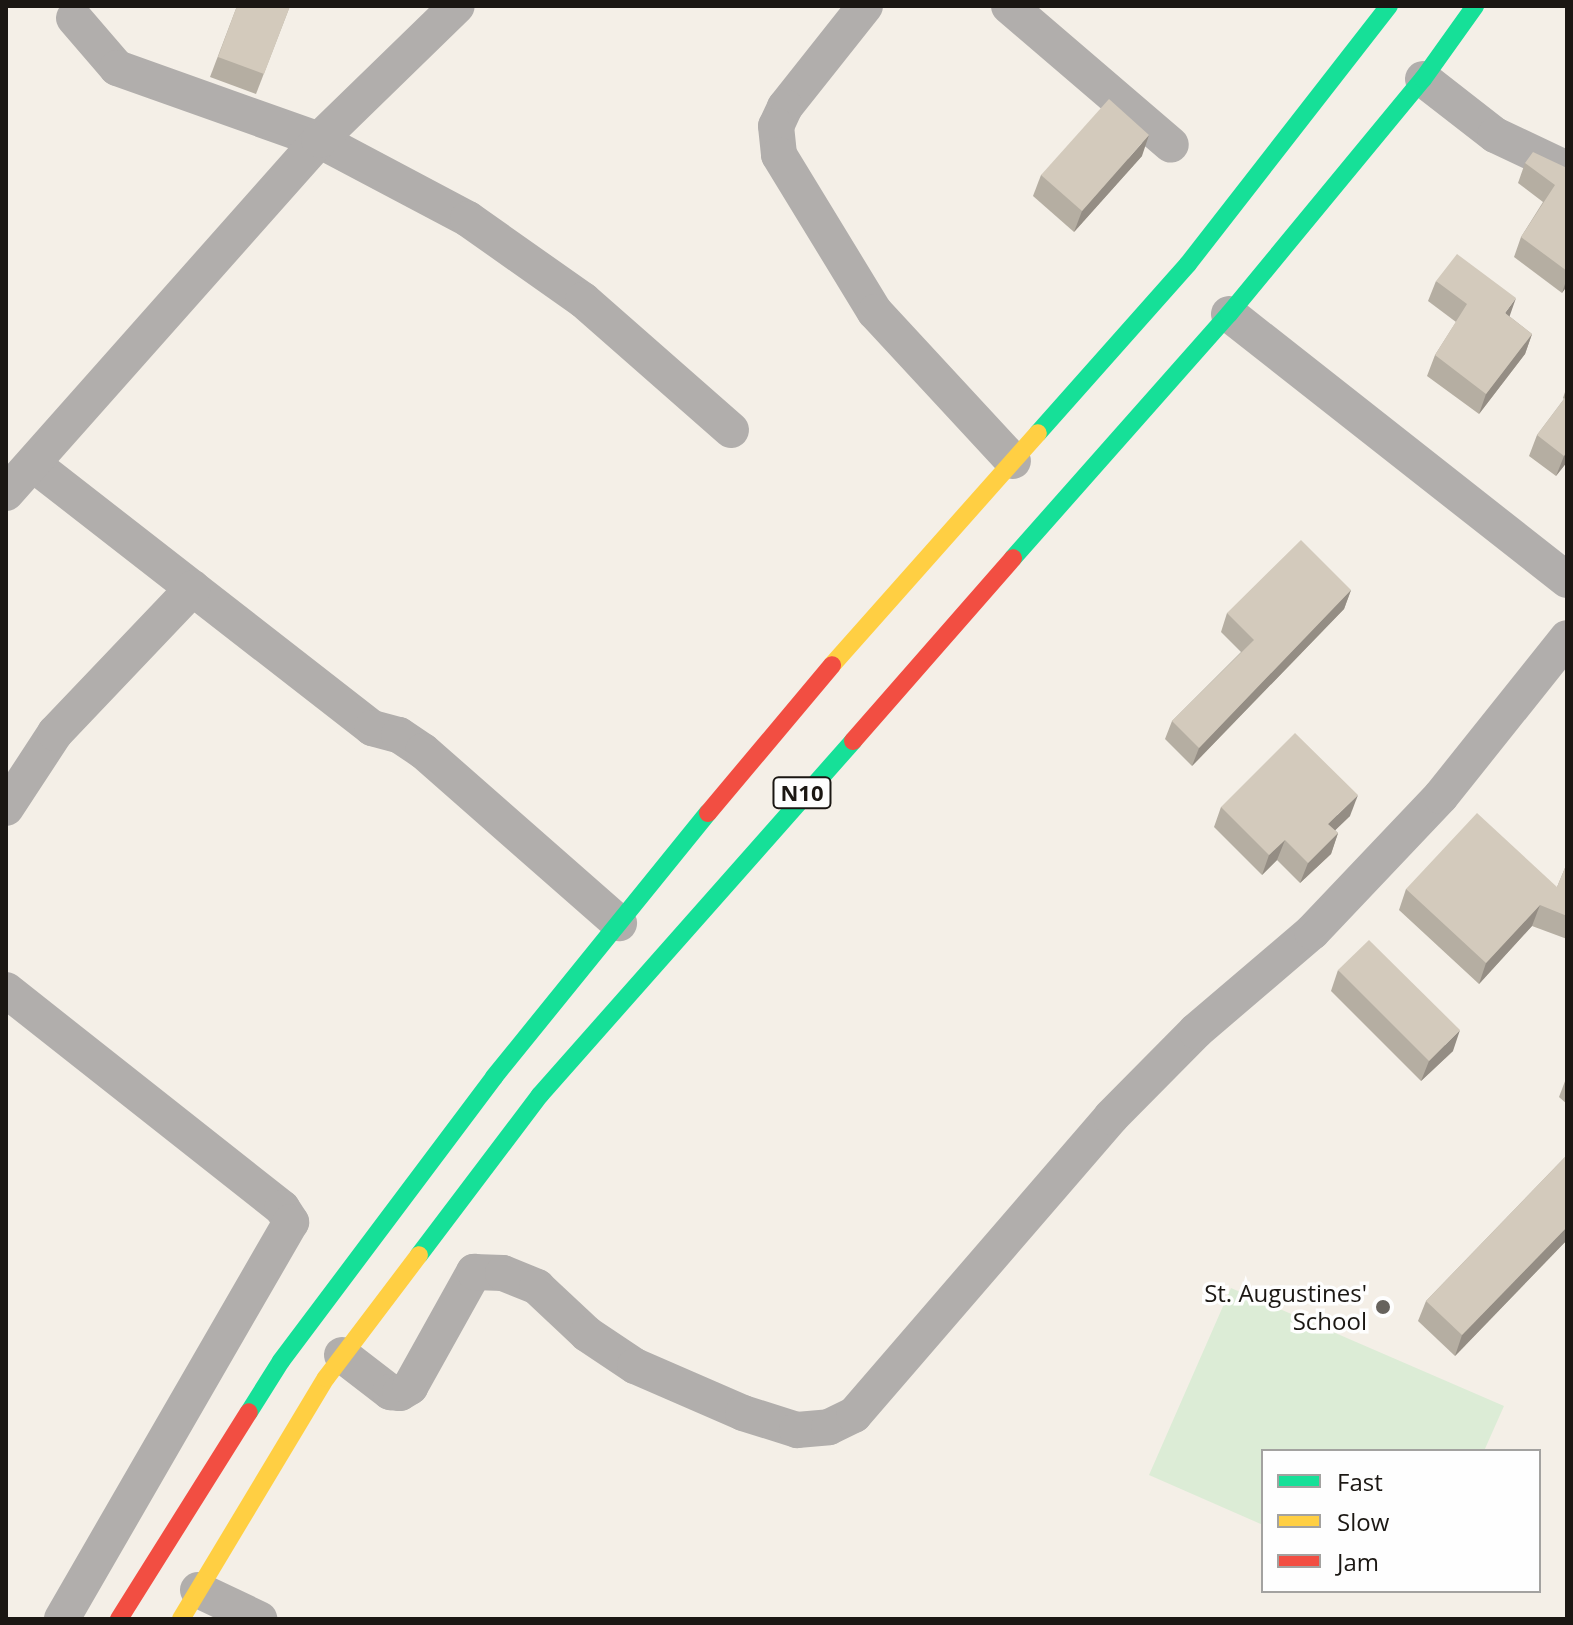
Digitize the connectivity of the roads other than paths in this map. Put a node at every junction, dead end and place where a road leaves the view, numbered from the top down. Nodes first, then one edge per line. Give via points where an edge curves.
1 (457, 6) edge
2 (865, 6) edge
3 (1009, 6) edge
4 (1389, 6) edge
5 (1475, 6) edge
6 (74, 18) dead end
7 (1423, 79) junction
8 (319, 140) junction
9 (1171, 145) dead end
10 (1567, 169) edge
11 (1229, 314) junction
12 (731, 430) dead end
13 (1013, 461) junction
14 (33, 464) junction
15 (6, 493) edge
16 (1561, 563) edge
17 (193, 588) junction
18 (1567, 638) edge
19 (6, 808) edge
20 (619, 923) junction
21 (6, 990) edge
22 (342, 1355) junction
23 (189, 1604) edge
24 (62, 1619) edge
25 (119, 1619) edge
26 (259, 1619) edge

1 - 8 street
2 - 13 street via 785,107 776,126 779,155 875,312
3 - 9 street
4 - 13 main road, N10 via 1188,264
5 - 7 main road, N10
6 - 8 street via 117,68
7 - 10 street via 1495,135
7 - 11 main road, N10
8 - 12 street via 481,228 583,300
8 - 14 street
11 - 16 street
11 - 22 main road, N10 via 540,1095
13 - 20 main road, N10 via 789,713
14 - 15 street
14 - 17 street
17 - 19 street via 55,733
17 - 20 street via 372,728 399,735 423,751
18 - 22 street via 1441,796 1312,932 1196,1031 1111,1117 854,1415 829,1427 797,1430 743,1413 635,1366 587,1334 537,1287 503,1273 474,1272 410,1387 400,1393 390,1392
20 - 25 main road, N10 via 384,1219 281,1361
21 - 24 street via 282,1208 291,1222
22 - 23 main road, N10 via 277,1453
23 - 26 street

